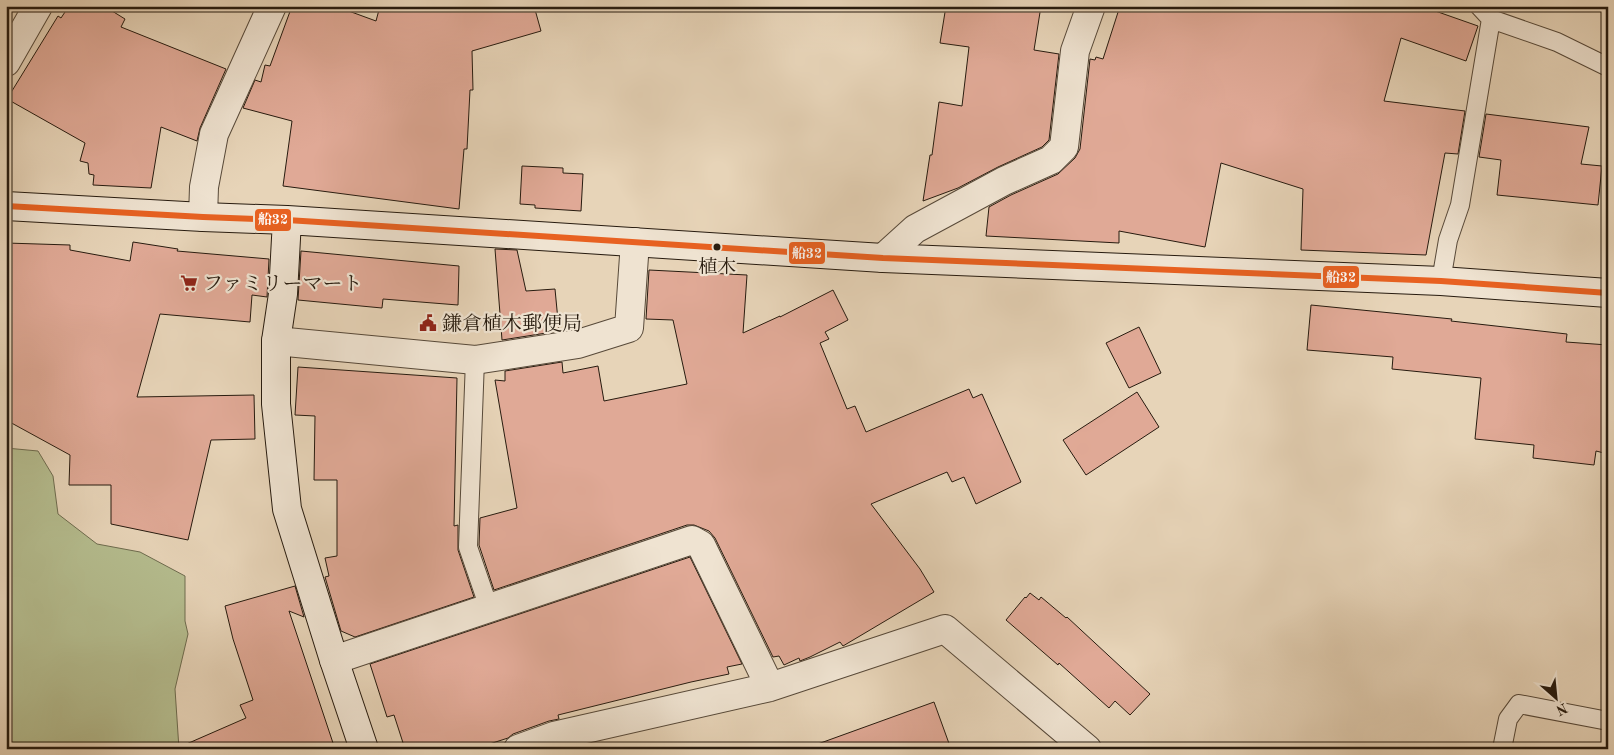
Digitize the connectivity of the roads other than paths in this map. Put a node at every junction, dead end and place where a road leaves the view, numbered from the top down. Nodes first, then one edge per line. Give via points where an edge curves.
1 (38, 6) edge
2 (272, 6) edge
3 (1090, 6) edge
4 (1485, 12) edge
5 (6, 62) edge
6 (1608, 66) edge
7 (6, 206) edge
8 (203, 218) junction
9 (287, 220) junction
10 (636, 242) junction
11 (883, 258) junction
12 (1441, 281) junction
13 (1608, 293) edge
14 (276, 341) junction
15 (475, 360) junction
16 (490, 608) junction
17 (334, 660) junction
18 (770, 687) junction
19 (1608, 721) edge
20 (364, 749) edge
21 (518, 749) edge
22 (1087, 749) edge
23 (1502, 749) edge

1 - 5 street
2 - 8 street via 214,134 204,187
3 - 11 street via 1076,51 1064,147 1051,160 915,229
4 - 6 lane
4 - 12 lane via 1460,205 1448,240
7 - 8 street
8 - 9 street
9 - 10 street
9 - 14 street via 283,294
10 - 11 street
10 - 15 street via 629,328 578,344
11 - 12 street
12 - 13 street
14 - 15 street
14 - 17 street via 276,404 287,509
15 - 16 lane via 468,547
16 - 17 street
16 - 18 street via 692,540 701,545
17 - 20 street
18 - 21 street via 554,736
18 - 22 street via 945,629
19 - 23 lane via 1519,704 1508,719

